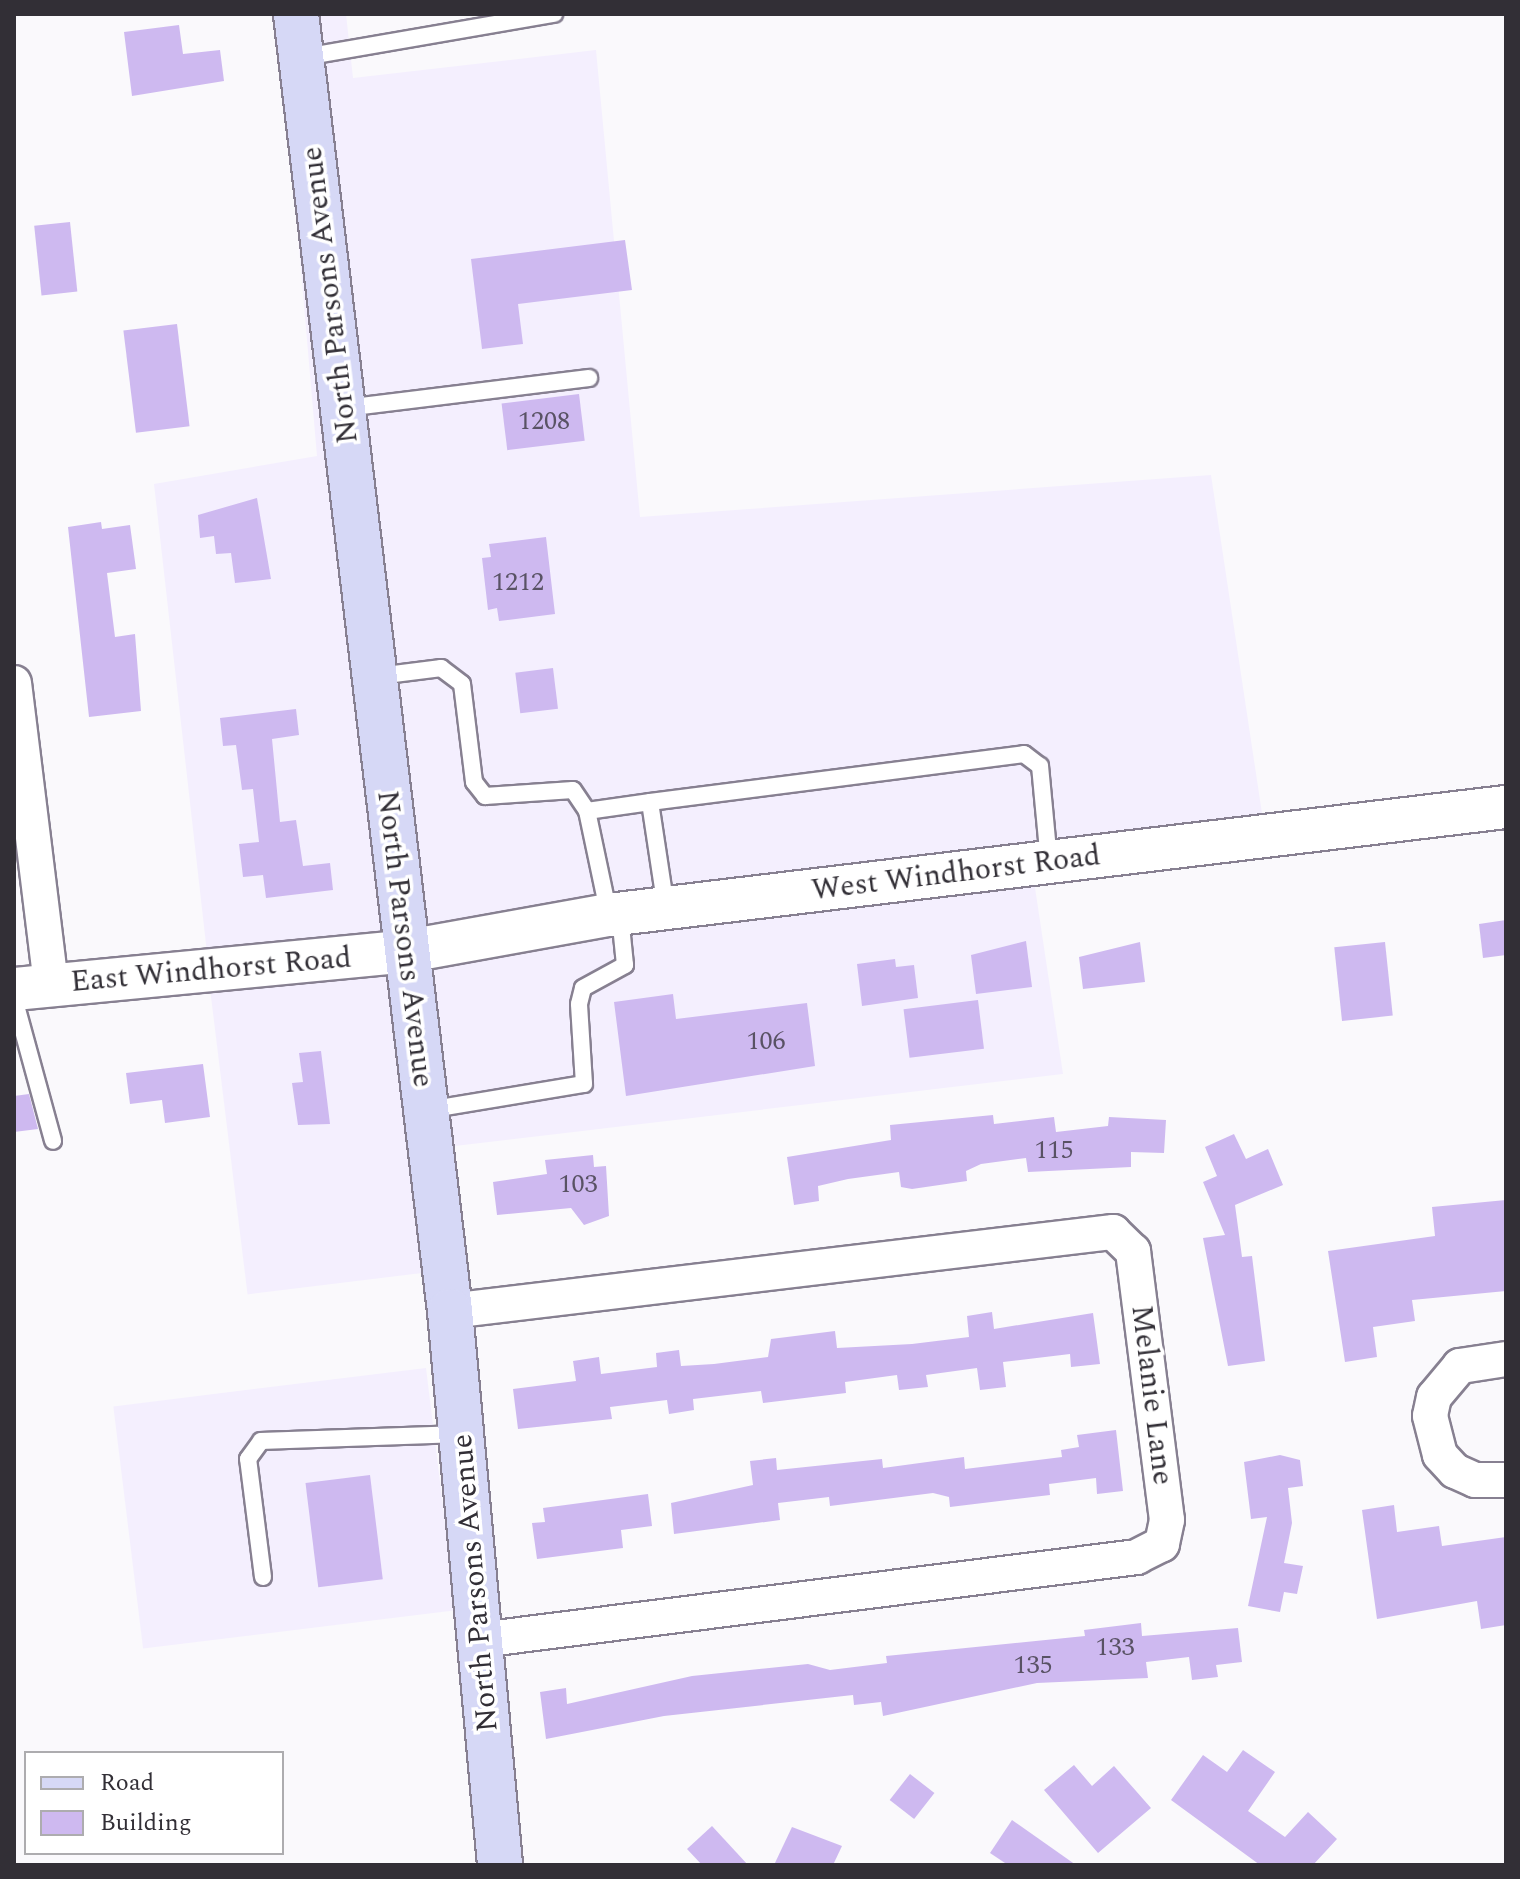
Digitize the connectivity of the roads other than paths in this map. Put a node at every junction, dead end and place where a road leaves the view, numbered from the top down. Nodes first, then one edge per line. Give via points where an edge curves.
1 (296, 14) edge
2 (554, 14) edge
3 (302, 58) junction
4 (589, 378) dead end
5 (343, 408) junction
6 (372, 677) junction
7 (14, 683) edge
8 (650, 802) junction
9 (1506, 807) edge
10 (587, 811) junction
11 (1049, 862) junction
12 (666, 908) junction
13 (615, 915) junction
14 (408, 951) junction
15 (26, 990) edge
16 (427, 1110) junction
17 (53, 1141) dead end
18 (450, 1311) junction
19 (1506, 1359) edge
20 (461, 1434) junction
21 (1506, 1480) edge
22 (263, 1577) dead end
23 (480, 1640) junction
24 (500, 1865) edge

1 - 3 main road, North Parsons Avenue
2 - 3 lane
3 - 5 main road, North Parsons Avenue
4 - 5 lane
5 - 6 main road, North Parsons Avenue
6 - 10 lane via 441,668 462,684 474,782 485,796 573,790
6 - 14 main road, North Parsons Avenue
7 - 15 street
8 - 10 lane
8 - 11 lane via 1024,754 1040,766
8 - 12 lane
9 - 11 street, West Windhorst Road
10 - 13 lane
11 - 12 street, West Windhorst Road
12 - 13 street, West Windhorst Road
13 - 14 street, West Windhorst Road
13 - 16 lane via 625,965 583,988 579,1004 584,1084
14 - 15 street, East Windhorst Road
14 - 16 main road, North Parsons Avenue
15 - 17 lane
16 - 18 main road, North Parsons Avenue
18 - 20 main road, North Parsons Avenue
18 - 23 street, Melanie Lane via 1113,1232 1133,1251 1167,1520 1162,1544 1137,1557
19 - 21 street via 1460,1366 1439,1388 1430,1416 1440,1455 1455,1471 1475,1480
20 - 22 lane via 261,1441 248,1459
20 - 23 main road, North Parsons Avenue
23 - 24 main road, North Parsons Avenue

